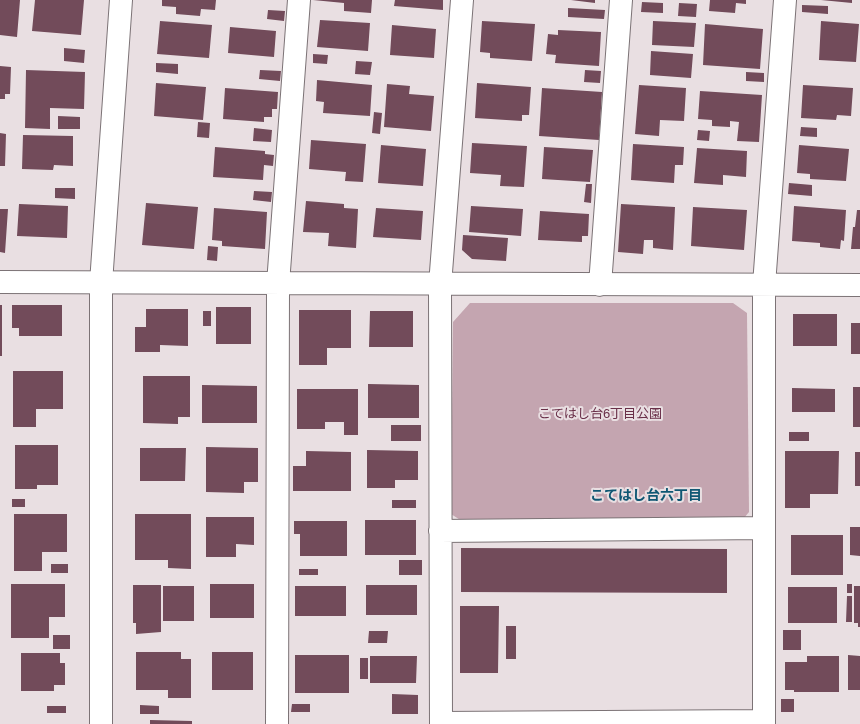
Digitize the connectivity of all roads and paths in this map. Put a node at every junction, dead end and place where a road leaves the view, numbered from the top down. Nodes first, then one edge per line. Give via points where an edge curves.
1 (121, 0) edge
2 (299, 0) edge
3 (462, 0) edge
4 (622, 0) edge
5 (785, 0) edge
6 (0, 282) edge
7 (101, 283) junction
8 (278, 284) junction
9 (440, 285) junction
10 (600, 285) junction
11 (764, 285) junction
12 (860, 286) edge
13 (764, 528) junction
14 (440, 531) junction
15 (764, 723) edge
16 (101, 724) edge
17 (277, 724) edge
18 (441, 724) edge

1 - 7 street
2 - 8 street
3 - 9 street
4 - 10 street
5 - 11 street
6 - 7 street
7 - 8 street
7 - 16 street
8 - 9 street
8 - 17 street
9 - 10 street
9 - 14 street
10 - 11 street
11 - 12 street
11 - 13 street
13 - 14 street
13 - 15 street
14 - 18 street
15 - 18 street

